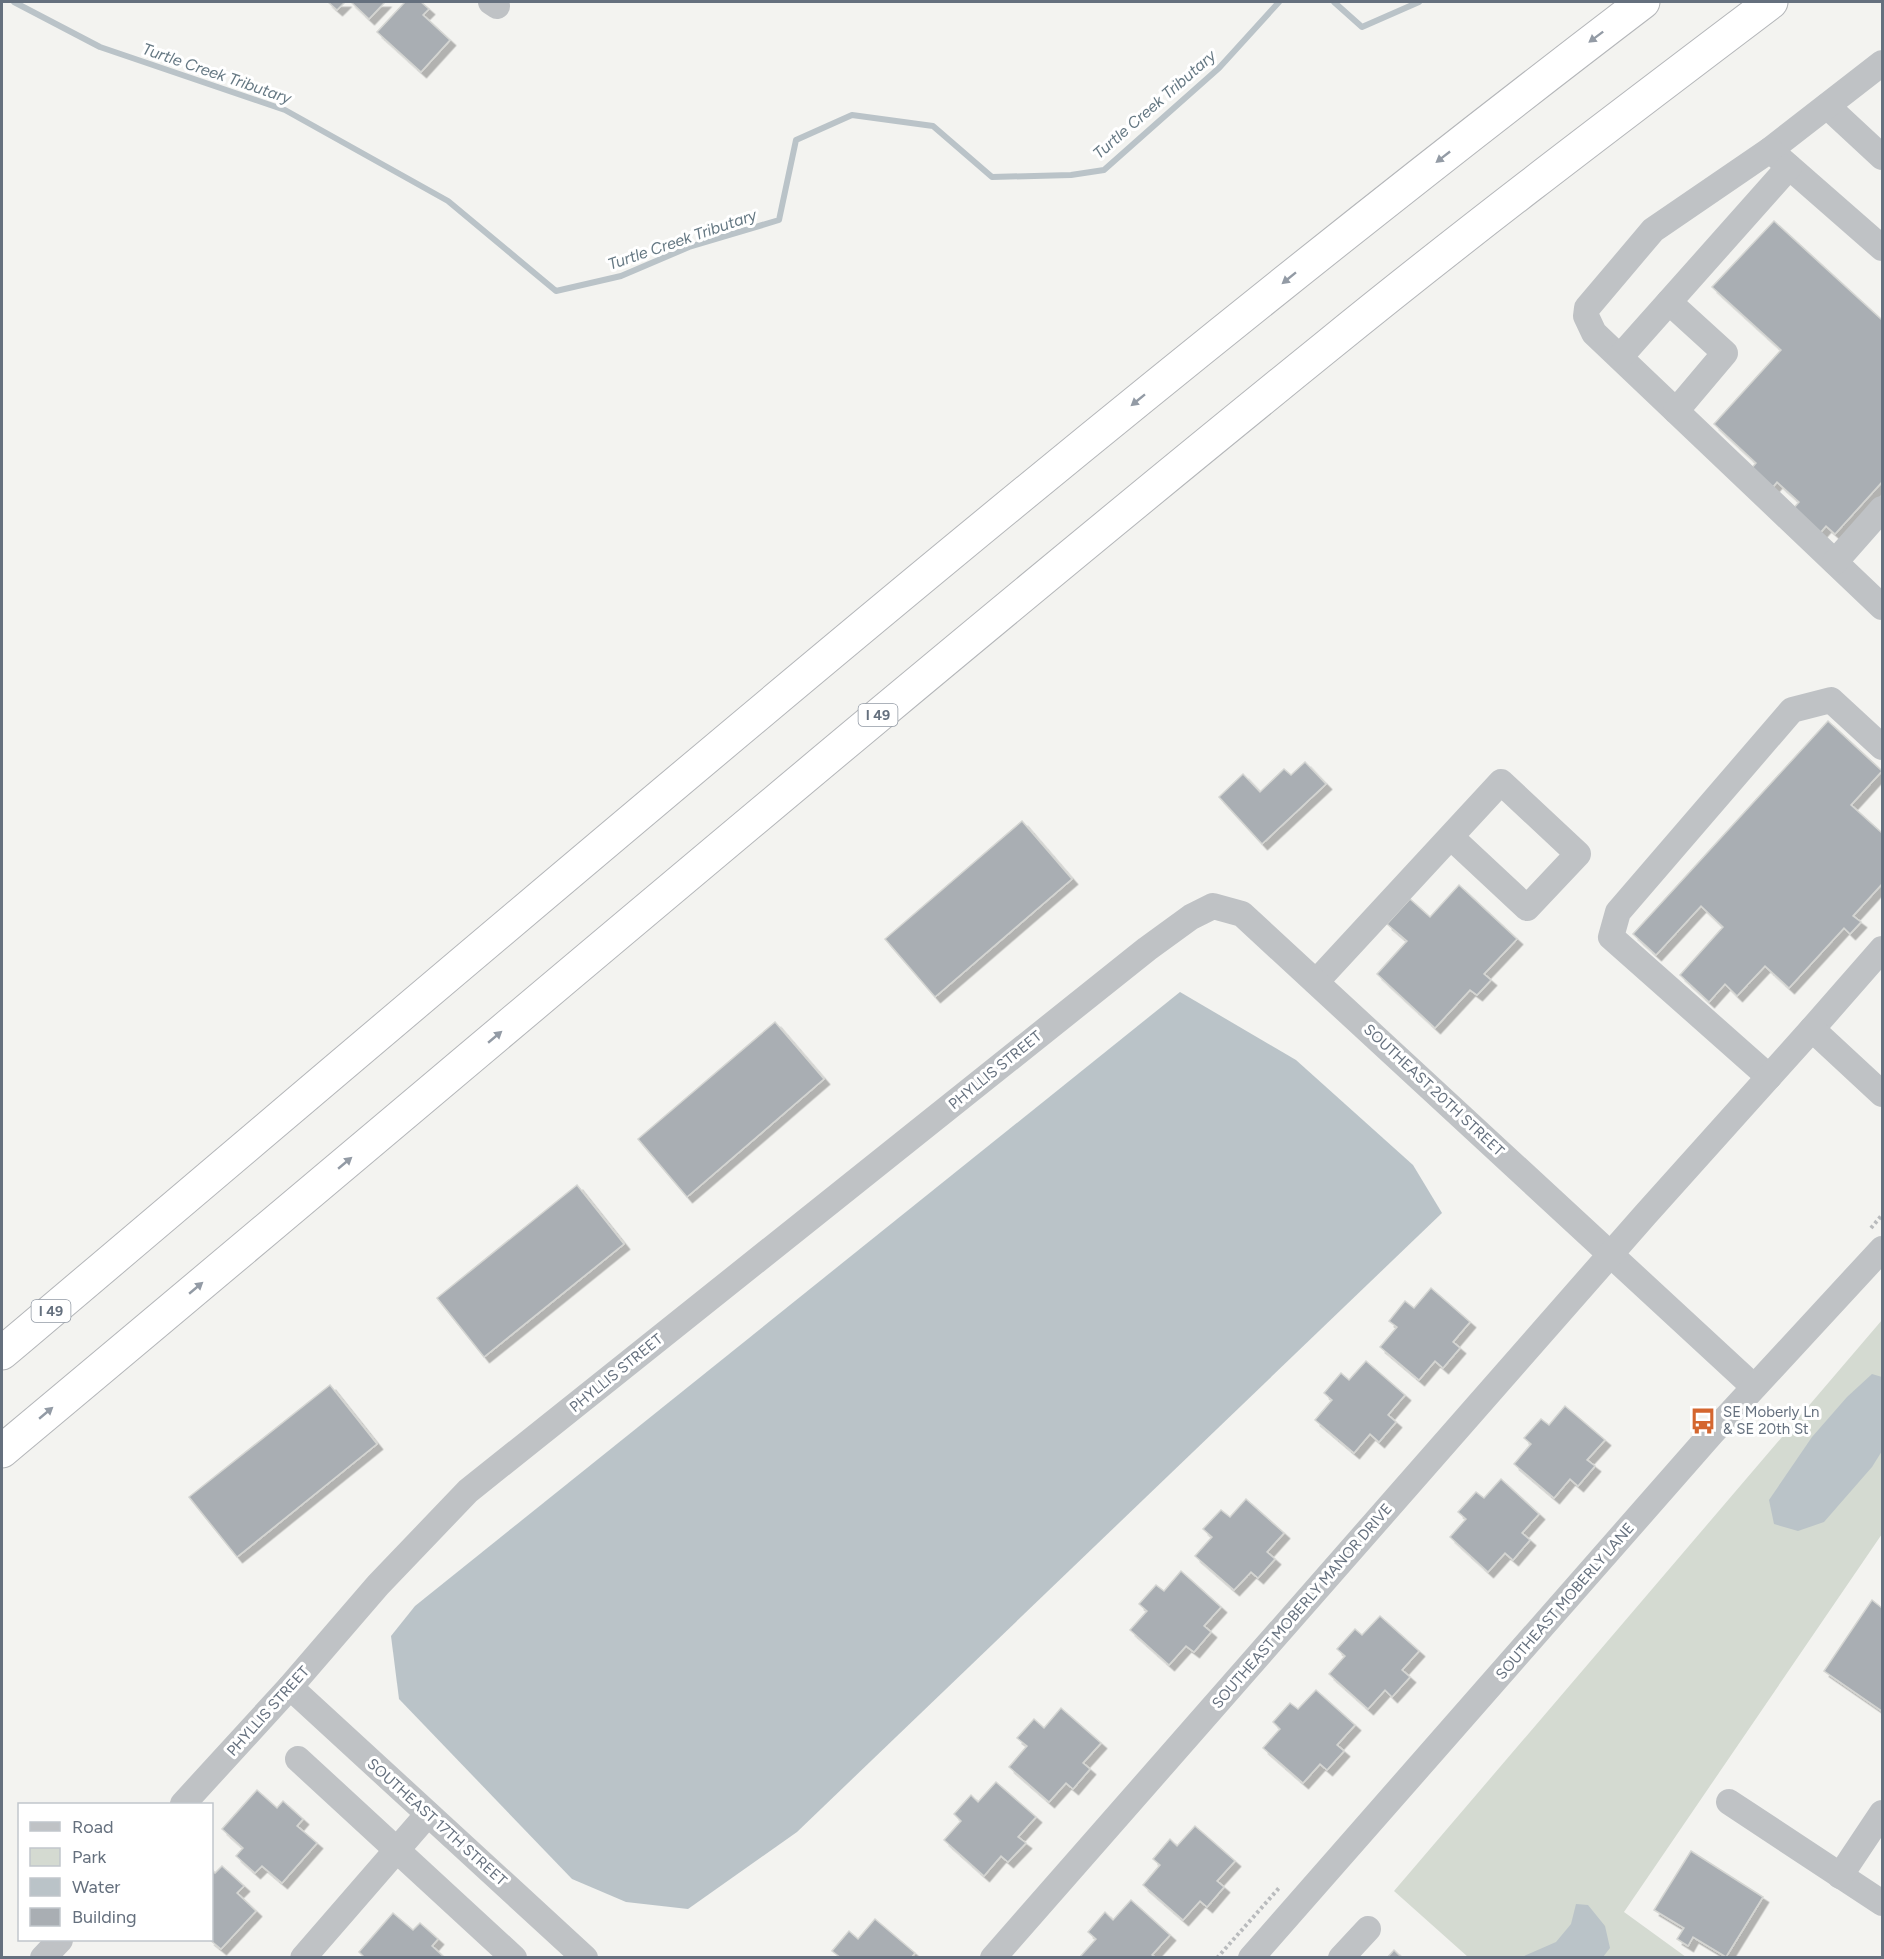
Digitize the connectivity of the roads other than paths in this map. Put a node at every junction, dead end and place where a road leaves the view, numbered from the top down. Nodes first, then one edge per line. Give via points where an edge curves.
1 (1643, 2) edge
2 (1771, 2) edge
3 (1882, 63) edge
4 (1827, 106) junction
5 (1770, 150) junction
6 (1882, 157) edge
7 (1789, 167) junction
8 (1882, 248) edge
9 (1669, 302) junction
10 (1620, 357) junction
11 (1676, 411) junction
12 (1882, 509) edge
13 (1835, 562) junction
14 (1882, 607) edge
15 (1882, 747) edge
16 (1452, 837) junction
17 (1882, 949) edge
18 (1316, 982) junction
19 (1094, 991) joint
20 (1812, 1029) junction
21 (1769, 1077) junction
22 (1882, 1094) edge
23 (1882, 1249) edge
24 (1612, 1254) junction
25 (100, 1269) junction
26 (2, 1335) edge
27 (2, 1353) edge
28 (1754, 1387) junction
29 (2, 1451) edge
30 (290, 1687) junction
31 (298, 1759) dead end
32 (1729, 1802) dead end
33 (184, 1803) edge
34 (1882, 1813) edge
35 (428, 1814) junction
36 (396, 1850) junction
37 (1840, 1876) junction
38 (1882, 1903) edge
39 (1368, 1929) dead end
40 (59, 1941) edge
41 (1257, 1955) edge
42 (43, 1958) edge
43 (303, 1958) edge
44 (514, 1958) edge
45 (585, 1958) edge
46 (993, 1958) edge
47 (1341, 1958) edge

1 -> 25 highway, I 49 via 1294,274 1014,501
29 -> 2 highway, I 49 via 969,639 1357,322
3 - 4 street
4 - 5 street
4 - 6 street
5 - 7 street
5 - 10 street via 1653,230 1587,308 1586,316 1594,333
7 - 8 street
7 - 9 street
9 - 10 street
9 - 11 street via 1725,353
10 - 11 street
11 - 13 street
12 - 13 street
13 - 14 street
15 - 21 street via 1831,700 1792,710 1618,912 1611,938
16 - 16 street via 1501,782 1578,854 1527,908
16 - 18 street
17 - 20 street, SOUTHEAST MOBERLY MANOR DRIVE
18 - 19 street, SOUTHEAST 20TH STREET via 1242,914 1213,906 1191,917
18 - 24 street, SOUTHEAST 20TH STREET
19 - 30 street, PHYLLIS STREET via 468,1491 378,1585
20 - 21 street, SOUTHEAST MOBERLY MANOR DRIVE
20 - 22 street
21 - 24 street, SOUTHEAST MOBERLY MANOR DRIVE
23 - 28 street, SOUTHEAST MOBERLY LANE
24 - 28 street, SOUTHEAST 20TH STREET
24 - 46 street, SOUTHEAST MOBERLY MANOR DRIVE
25 - 26 highway
25 - 27 highway, I 49
28 - 41 street, SOUTHEAST MOBERLY LANE
30 - 33 street, PHYLLIS STREET
30 - 35 street, SOUTHEAST 17TH STREET
31 - 36 street
32 - 37 street
34 - 37 street
35 - 36 street
35 - 45 street, SOUTHEAST 17TH STREET
36 - 43 street
36 - 44 street
37 - 38 street
39 - 47 street
40 - 42 street

